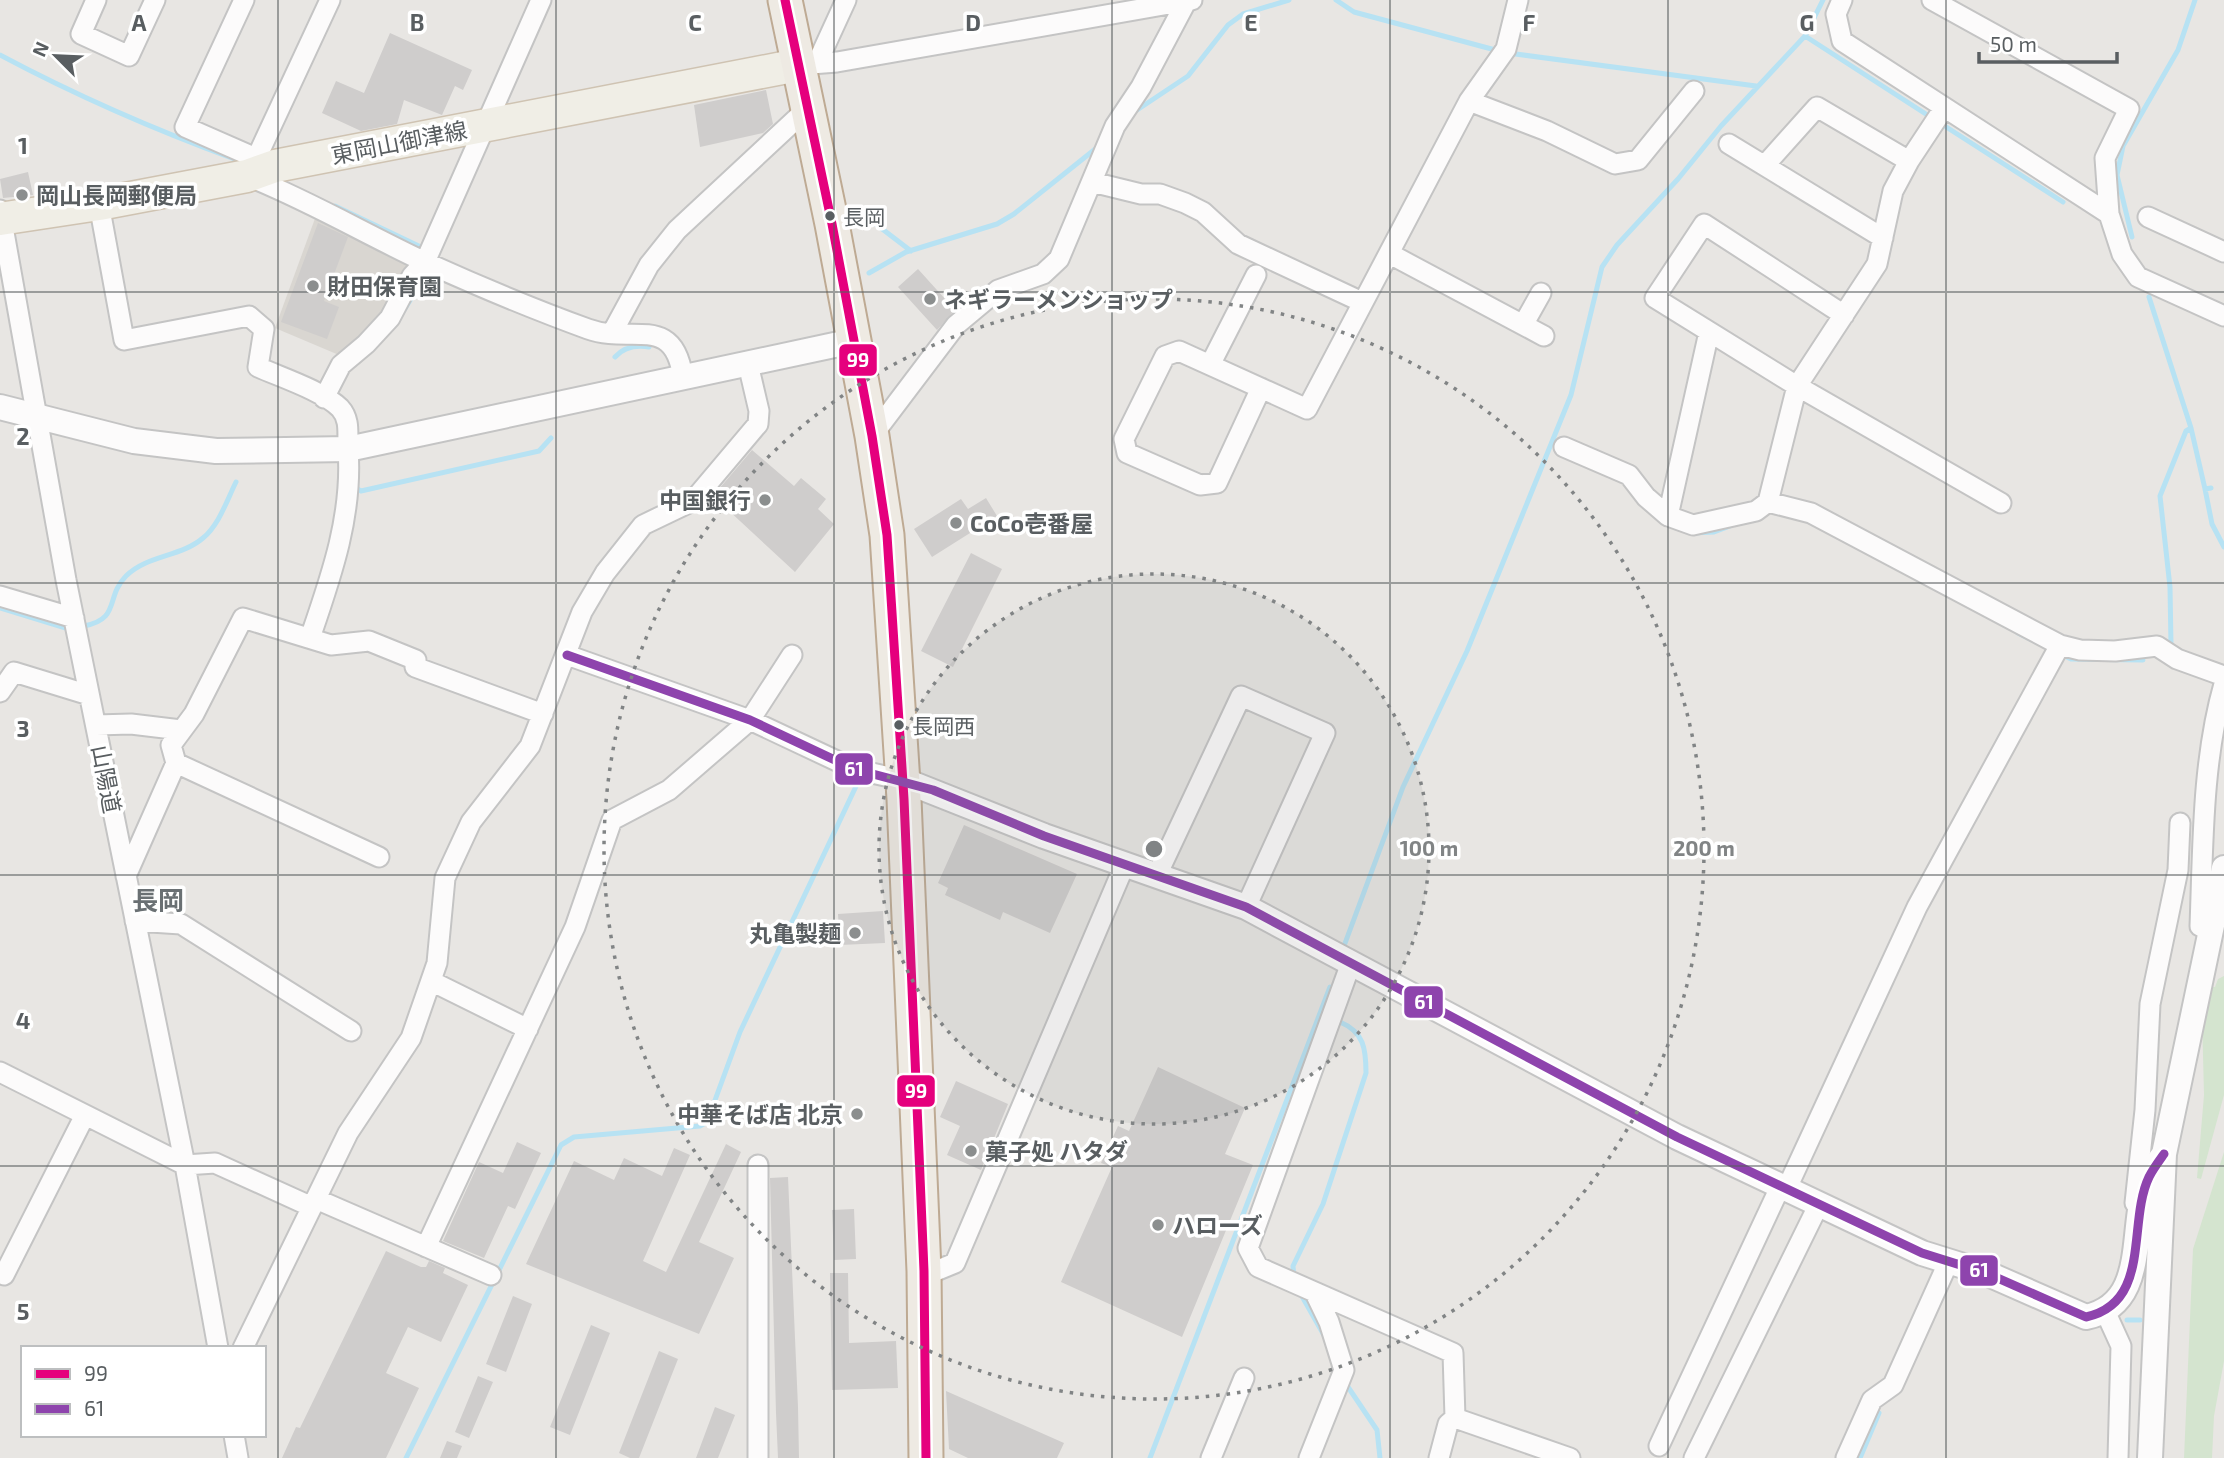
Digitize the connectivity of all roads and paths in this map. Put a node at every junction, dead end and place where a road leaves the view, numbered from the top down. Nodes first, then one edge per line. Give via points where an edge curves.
1 (96, 0) edge
2 (155, 0) edge
3 (244, 0) edge
4 (330, 0) edge
5 (541, 0) edge
6 (785, 0) edge
7 (846, 0) edge
8 (1189, 0) edge
9 (1518, 0) edge
10 (1842, 0) edge
11 (1932, 0) edge
12 (808, 63) junction
13 (1694, 91) dead end
14 (1469, 101) junction
15 (808, 108) junction
16 (1939, 116) junction
17 (483, 126) junction
18 (1730, 144) dead end
19 (1909, 161) junction
20 (1765, 165) junction
21 (259, 167) junction
22 (1091, 182) junction
23 (100, 204) junction
24 (2109, 214) junction
25 (1, 216) edge
26 (2148, 217) dead end
27 (1883, 238) junction
28 (2224, 252) edge
29 (1390, 254) junction
30 (425, 262) junction
31 (1256, 275) dead end
32 (1541, 292) dead end
33 (1362, 302) junction
34 (1844, 315) junction
35 (2224, 316) edge
36 (1523, 325) junction
37 (1709, 332) junction
38 (612, 333) junction
39 (1544, 336) dead end
40 (853, 341) junction
41 (748, 364) junction
42 (1210, 365) junction
43 (683, 378) junction
44 (1797, 386) junction
45 (1261, 388) junction
46 (324, 398) junction
47 (0, 407) edge
48 (39, 420) junction
49 (876, 430) junction
50 (1564, 447) dead end
51 (348, 449) junction
52 (1768, 502) junction
53 (2001, 503) dead end
54 (1668, 516) junction
55 (0, 596) edge
56 (74, 618) junction
57 (310, 638) junction
58 (2058, 650) junction
59 (567, 655) junction
60 (792, 655) dead end
61 (2224, 676) edge
62 (2224, 684) edge
63 (0, 692) edge
64 (89, 695) junction
65 (543, 714) junction
66 (750, 720) junction
67 (96, 725) junction
68 (181, 730) junction
69 (176, 763) junction
70 (903, 780) junction
71 (2180, 823) dead end
72 (379, 858) dead end
73 (1125, 864) junction
74 (2224, 868) edge
75 (1157, 875) junction
76 (126, 876) junction
77 (1246, 908) junction
78 (135, 920) junction
79 (2211, 931) junction
80 (2215, 957) edge
81 (1351, 962) junction
82 (431, 981) junction
83 (528, 1029) junction
84 (351, 1031) dead end
85 (0, 1072) edge
86 (85, 1115) junction
87 (2164, 1154) junction
88 (185, 1165) junction
89 (758, 1165) dead end
90 (1784, 1187) junction
91 (314, 1203) junction
92 (1819, 1204) junction
93 (426, 1247) junction
94 (1948, 1263) junction
95 (923, 1271) junction
96 (2130, 1273) junction
97 (5, 1275) dead end
98 (491, 1275) dead end
99 (1302, 1287) junction
100 (2105, 1311) junction
101 (218, 1346) edge
102 (244, 1346) edge
103 (1244, 1378) dead end
104 (1455, 1418) junction
105 (234, 1437) edge
106 (1659, 1446) dead end
107 (238, 1458) edge
108 (758, 1458) edge
109 (926, 1458) edge
110 (1211, 1458) edge
111 (1309, 1458) edge
112 (1439, 1458) edge
113 (1570, 1458) edge
114 (1694, 1458) edge
115 (1846, 1458) edge
116 (2118, 1458) edge
117 (2150, 1458) edge

1 - 2 street via 81,34 130,56
3 - 21 street via 185,127
4 - 21 street
5 - 17 street
6 - 12 highway
7 - 12 street
8 - 12 street via 837,62
8 - 22 street via 1115,126
9 - 14 street via 1504,53
10 - 16 street via 1836,14 1842,41
11 - 24 street via 2129,109 2105,158
12 - 15 highway
12 - 17 main road, 東岡山御津線
13 - 14 street via 1638,160 1615,164
14 - 29 street
15 - 38 street via 677,230 649,265
15 - 40 highway
16 - 19 street
16 - 24 street
17 - 21 main road, 東岡山御津線
17 - 30 street
18 - 20 street
19 - 20 street via 1817,107
19 - 27 street via 1893,191
20 - 27 street
21 - 23 main road, 東岡山御津線
21 - 30 street via 283,190
22 - 33 street via 1185,203 1203,212 1238,244
22 - 49 street via 1059,259 1042,274 998,290 956,325
23 - 25 main road, 東岡山御津線
23 - 46 street via 124,340 249,316 264,329 258,367
24 - 35 street via 2122,254 2138,277
25 - 48 street, 山陽道
26 - 28 street
27 - 34 street via 1877,264
29 - 33 street
29 - 36 street
30 - 38 street via 591,331
30 - 46 street via 412,276 390,318 341,365
31 - 42 street
32 - 36 street
33 - 45 street via 1307,409
34 - 37 street via 1704,224 1655,298
34 - 44 street
36 - 39 street
37 - 44 street
37 - 54 street
38 - 43 street via 652,335 671,343 680,358
40 - 41 street
40 - 49 highway
41 - 43 street
41 - 59 street via 758,424 693,501 643,525 582,612
42 - 45 street
42 - 45 street via 1179,351 1166,356 1124,439 1127,453 1200,485 1217,483
43 - 51 street
44 - 52 street
44 - 53 street
46 - 51 street via 340,408 348,422
47 - 48 street
48 - 51 street via 134,441 216,451
48 - 56 street, 山陽道
49 - 70 highway
50 - 54 street via 1629,475
51 - 57 street via 349,487 334,569
52 - 54 street via 1756,511 1693,525
52 - 58 street via 1811,513
55 - 56 street
56 - 64 street, 山陽道
57 - 65 street via 331,645 369,641 416,660 415,667
57 - 68 street via 243,618 194,714
58 - 61 street via 2157,646 2177,659
58 - 90 street via 1917,907
59 - 65 street
59 - 66 street
60 - 66 street
62 - 79 street via 2204,829 2200,926
63 - 64 street via 14,672
64 - 67 street, 山陽道
65 - 82 street via 530,746 471,822 445,878 437,963
66 - 70 street via 854,769
66 - 83 street via 669,790 612,820 575,927
67 - 68 street
67 - 76 street, 山陽道
68 - 69 street via 171,745
69 - 72 street
69 - 76 street
70 - 73 street
70 - 95 highway
71 - 96 street via 2178,870 2150,1004
73 - 75 street
73 - 95 street via 955,1263
74 - 79 street
75 - 77 street
75 - 77 street via 1241,696 1325,733
76 - 78 street, 山陽道
77 - 81 street
78 - 84 street via 181,923
78 - 88 street, 山陽道
79 - 80 street
80 - 87 street
81 - 90 street via 1641,1119
81 - 99 street via 1248,1248 1258,1267
82 - 83 street
82 - 91 street via 411,1038 348,1133
83 - 93 street
85 - 86 street
86 - 88 street
86 - 97 street
87 - 96 street via 2148,1178
87 - 117 street
88 - 91 street via 215,1163
88 - 101 street, 山陽道
89 - 108 street
90 - 92 street
90 - 106 street
91 - 93 street
91 - 102 street
92 - 94 street
92 - 114 street
93 - 98 street
94 - 100 street via 1986,1273 2085,1317
94 - 115 street via 1893,1385 1872,1401
95 - 109 highway
96 - 100 street via 2120,1299
99 - 104 street via 1453,1353
99 - 111 street via 1329,1322 1344,1370
100 - 116 street via 2121,1346
103 - 110 street
104 - 112 street via 1448,1424
104 - 113 street
105 - 107 street

